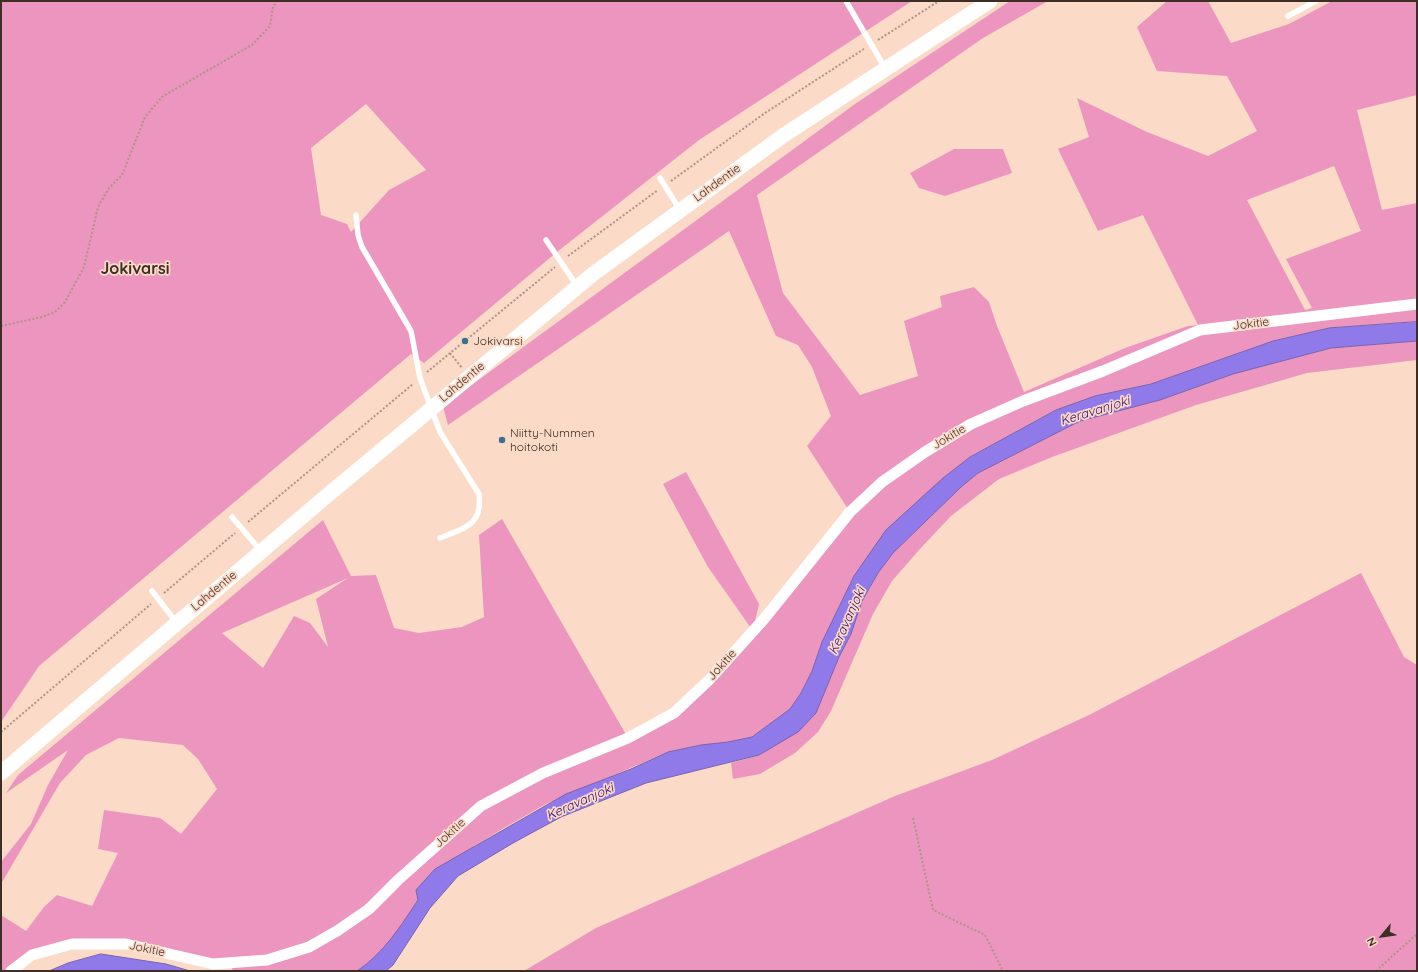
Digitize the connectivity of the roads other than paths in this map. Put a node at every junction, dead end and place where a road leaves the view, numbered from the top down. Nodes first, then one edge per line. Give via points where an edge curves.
1 (846, 1) edge
2 (990, 1) edge
3 (1316, 1) edge
4 (1288, 16) dead end
5 (885, 69) junction
6 (660, 178) dead end
7 (680, 210) junction
8 (356, 215) dead end
9 (546, 240) dead end
10 (577, 286) junction
11 (1417, 304) edge
12 (432, 407) junction
13 (232, 517) dead end
14 (440, 538) dead end
15 (261, 552) junction
16 (152, 591) dead end
17 (177, 623) junction
18 (1, 773) edge
19 (11, 971) edge

1 - 5 lane
2 - 5 main road, Lahdentie
3 - 4 lane
5 - 7 main road, Lahdentie via 784,135
6 - 7 lane
7 - 10 main road, Lahdentie
8 - 12 lane via 362,247 411,331 420,378
9 - 10 lane
10 - 12 main road, Lahdentie
11 - 19 street, Jokitie via 1200,330 971,424 924,452 882,482 850,512 764,619 709,680 674,713 628,738 543,773 481,806 369,909 309,947 267,960 213,964 126,944 72,944 32,955
12 - 14 lane via 440,432 479,494 480,505 477,518 468,527
12 - 15 main road, Lahdentie
13 - 15 lane
15 - 17 main road, Lahdentie
16 - 17 lane
17 - 18 main road, Lahdentie

